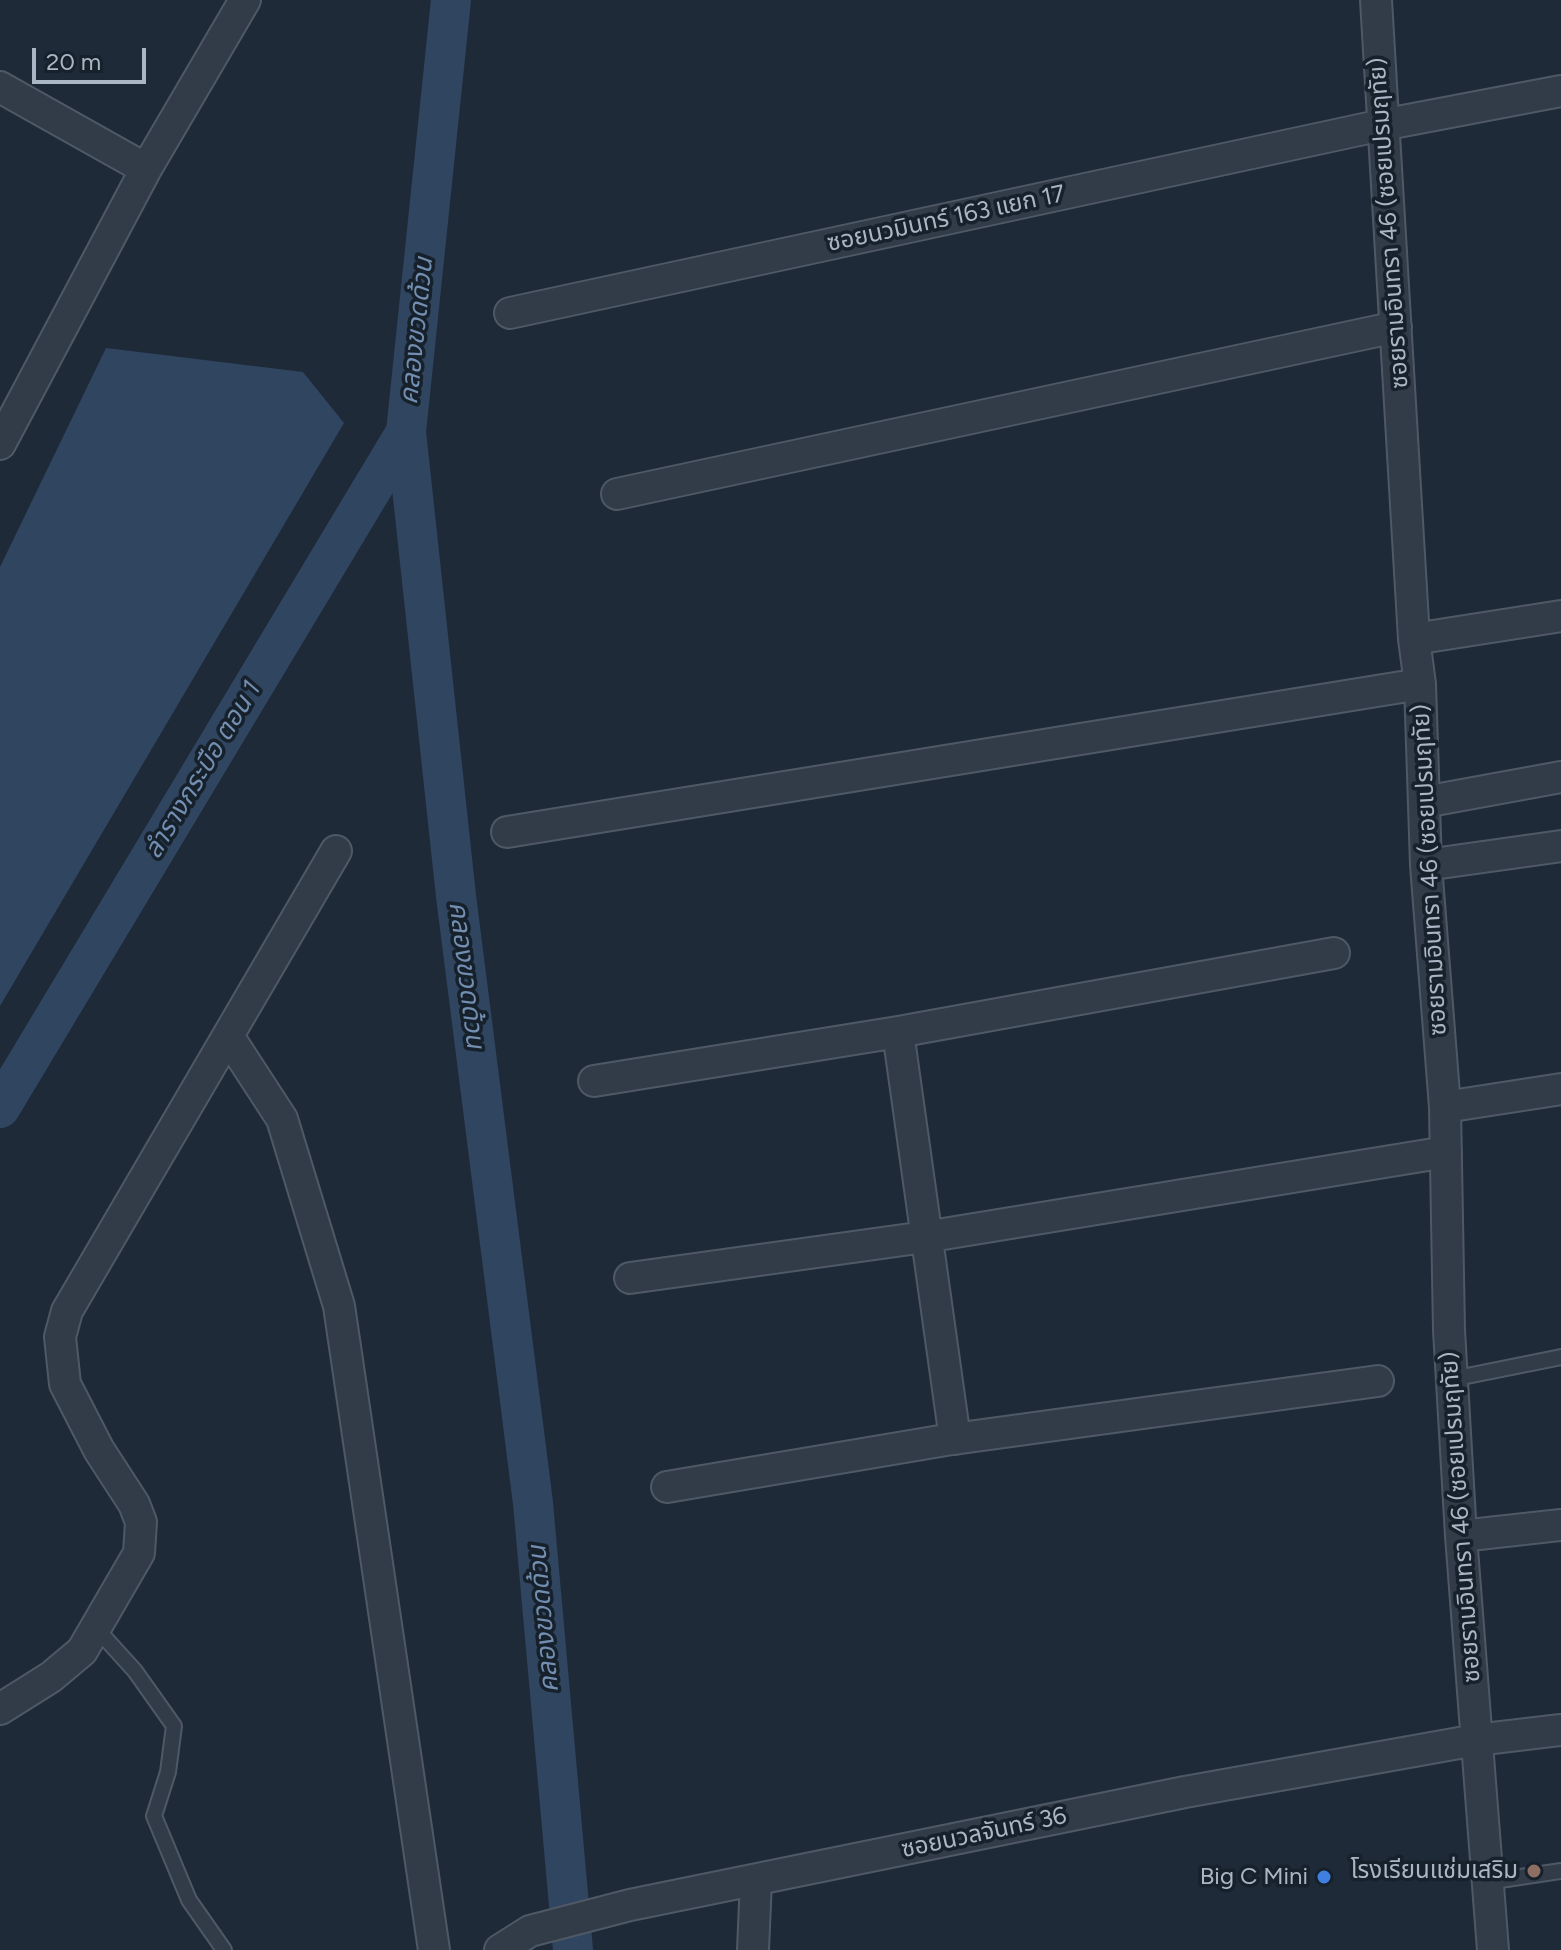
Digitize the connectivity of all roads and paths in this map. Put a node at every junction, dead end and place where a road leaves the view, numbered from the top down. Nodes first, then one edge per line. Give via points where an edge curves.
1 (1376, 0) edge
2 (235, 3) edge
3 (0, 87) edge
4 (1561, 91) edge
5 (1382, 125) junction
6 (146, 169) junction
7 (510, 313) dead end
8 (1396, 327) junction
9 (0, 444) edge
10 (617, 494) dead end
11 (1561, 616) edge
12 (1414, 639) junction
13 (1420, 684) junction
14 (1561, 777) edge
15 (1424, 802) junction
16 (507, 832) dead end
17 (1561, 846) edge
18 (336, 851) dead end
19 (1426, 865) junction
20 (1334, 953) dead end
21 (898, 1032) junction
22 (228, 1036) junction
23 (594, 1081) dead end
24 (1561, 1089) edge
25 (1445, 1107) junction
26 (1446, 1152) junction
27 (925, 1237) junction
28 (630, 1278) dead end
29 (1561, 1357) edge
30 (1452, 1379) junction
31 (1378, 1381) dead end
32 (955, 1439) junction
33 (667, 1487) dead end
34 (1561, 1525) edge
35 (1461, 1536) junction
36 (96, 1628) junction
37 (0, 1709) edge
38 (1561, 1730) edge
39 (1476, 1740) junction
40 (1561, 1871) edge
41 (756, 1880) junction
42 (1487, 1882) junction
43 (224, 1950) edge
44 (434, 1950) edge
45 (500, 1950) edge
46 (753, 1950) edge
47 (1493, 1950) edge

1 - 5 street, ซอยรามอินทรา 46 (ซอยเปรมฤทัย)
2 - 6 street
3 - 6 street
4 - 5 street, ซอยนวมินทร์ 163 แยก 17
5 - 7 street, ซอยนวมินทร์ 163 แยก 17
5 - 8 street, ซอยรามอินทรา 46 (ซอยเปรมฤทัย)
6 - 9 street
8 - 10 street
8 - 12 street, ซอยรามอินทรา 46 (ซอยเปรมฤทัย)
11 - 12 street
12 - 13 street, ซอยรามอินทรา 46 (ซอยเปรมฤทัย)
13 - 15 street, ซอยรามอินทรา 46 (ซอยเปรมฤทัย)
13 - 16 street
14 - 15 street
15 - 19 street, ซอยรามอินทรา 46 (ซอยเปรมฤทัย)
17 - 19 street
18 - 22 street
19 - 25 street, ซอยรามอินทรา 46 (ซอยเปรมฤทัย)
20 - 21 street
21 - 23 street
21 - 27 street
22 - 36 street via 67,1311 60,1337 65,1384 141,1522 139,1553
22 - 44 street via 282,1119 339,1306
24 - 25 street
25 - 26 street, ซอยรามอินทรา 46 (ซอยเปรมฤทัย)
26 - 27 street
26 - 30 street, ซอยรามอินทรา 46 (ซอยเปรมฤทัย)
27 - 28 street
27 - 32 street
29 - 30 lane
30 - 35 street, ซอยรามอินทรา 46 (ซอยเปรมฤทัย)
31 - 32 street
32 - 33 street
34 - 35 street
35 - 39 street, ซอยรามอินทรา 46 (ซอยเปรมฤทัย)
36 - 37 street via 82,1651
36 - 43 lane via 174,1726 168,1772 154,1816 189,1900
38 - 39 street, ซอยนวลจันทร์ 36
39 - 41 street, ซอยนวลจันทร์ 36 via 1185,1792
39 - 42 street, ซอยรามอินทรา 46 (ซอยเปรมฤทัย)
40 - 42 lane
41 - 45 street, ซอยนวลจันทร์ 36 via 530,1931
41 - 46 street
42 - 47 street, ซอยรามอินทรา 46 (ซอยเปรมฤทัย)

